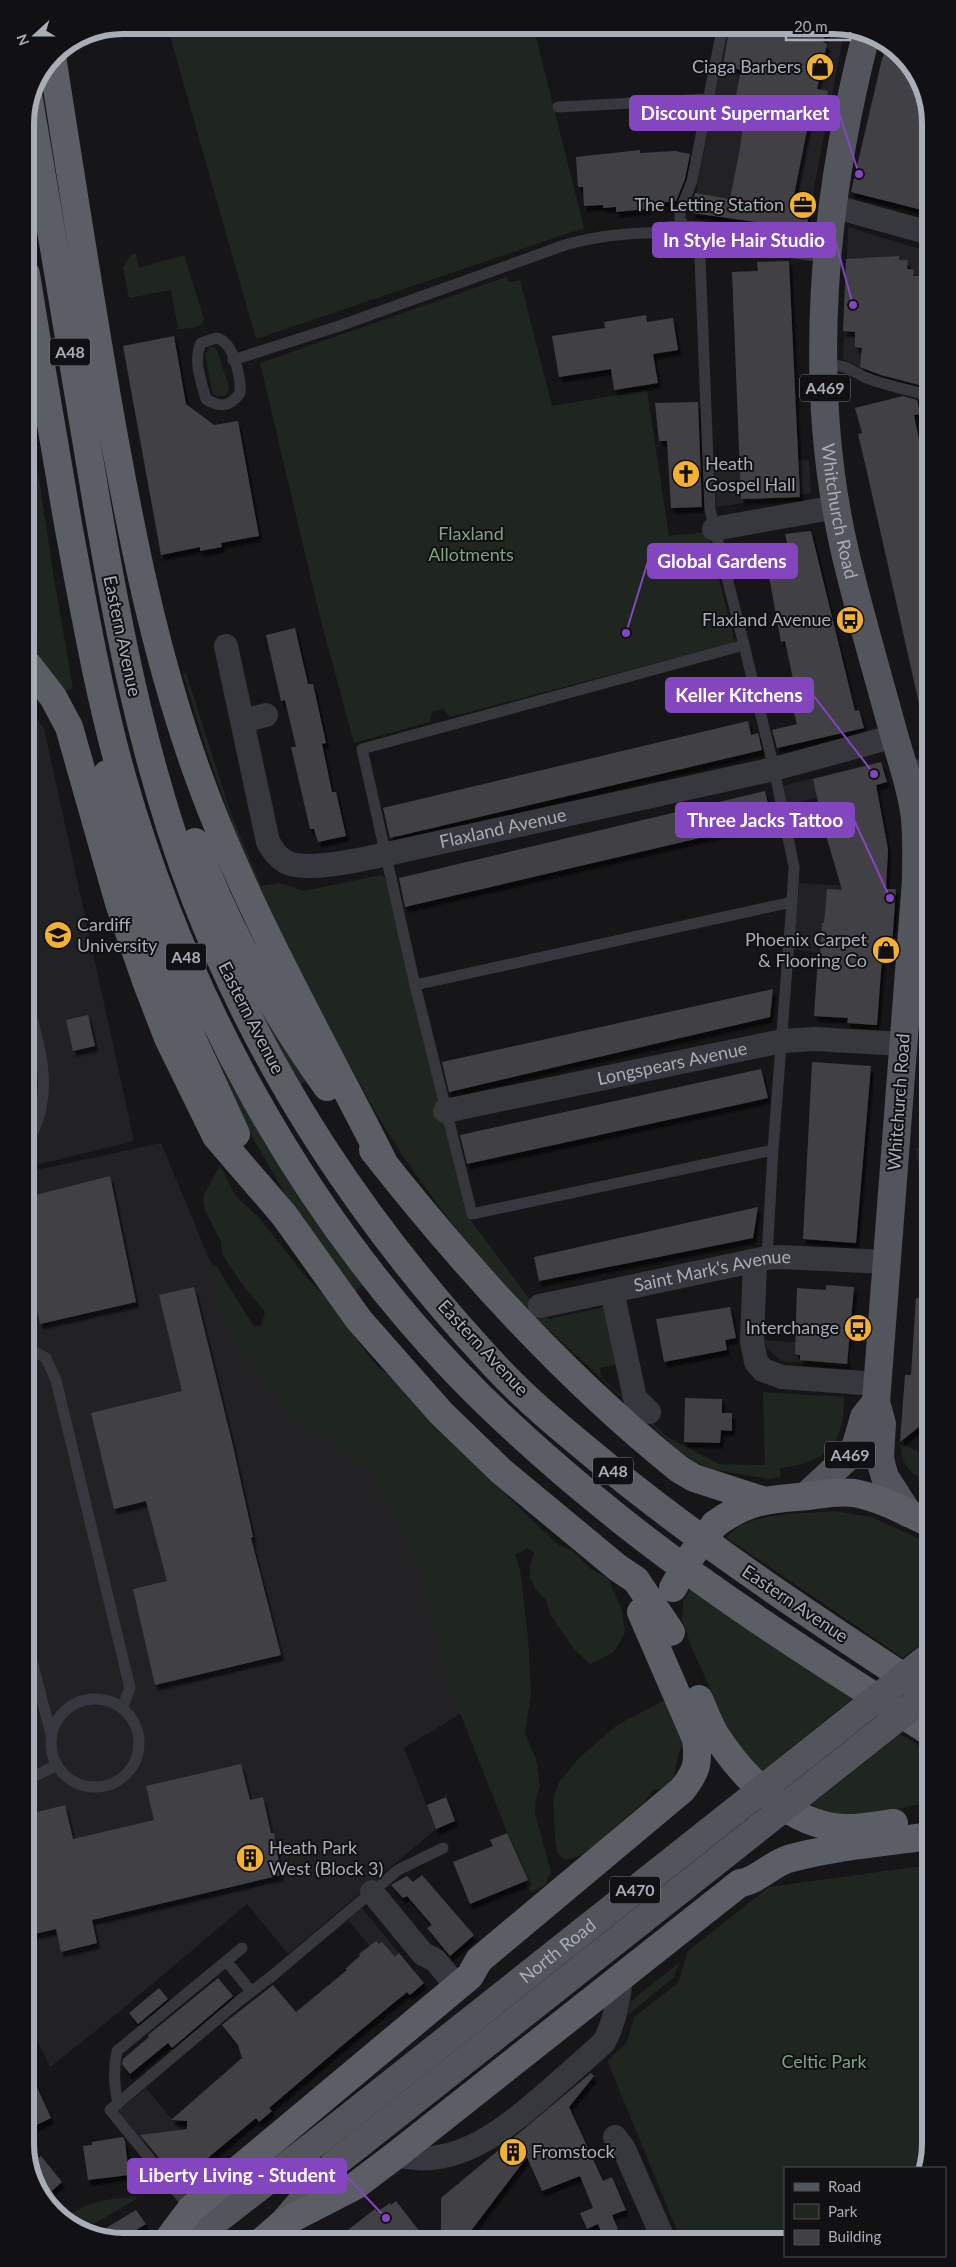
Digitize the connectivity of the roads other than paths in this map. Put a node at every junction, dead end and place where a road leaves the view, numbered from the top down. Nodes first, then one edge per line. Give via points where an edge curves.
1 (721, 34) edge
2 (865, 40) edge
3 (54, 67) edge
4 (709, 99) junction
5 (558, 107) dead end
6 (34, 129) edge
7 (832, 206) junction
8 (922, 231) edge
9 (687, 233) junction
10 (828, 251) junction
11 (34, 320) edge
12 (233, 360) junction
13 (824, 366) junction
14 (922, 393) edge
15 (836, 507) junction
16 (714, 529) junction
17 (114, 604) junction
18 (84, 610) junction
19 (744, 645) junction
20 (226, 646) dead end
21 (34, 674) edge
22 (266, 715) dead end
23 (243, 720) junction
24 (895, 736) junction
25 (774, 769) junction
26 (917, 772) edge
27 (922, 845) edge
28 (387, 854) junction
29 (792, 902) junction
30 (415, 985) junction
31 (34, 1028) edge
32 (782, 1041) junction
33 (904, 1044) junction
34 (445, 1111) junction
35 (34, 1131) edge
36 (773, 1150) junction
37 (384, 1163) junction
38 (284, 1215) junction
39 (761, 1259) junction
40 (887, 1262) junction
41 (612, 1291) junction
42 (540, 1306) dead end
43 (34, 1351) edge
44 (877, 1393) junction
45 (642, 1405) dead end
46 (806, 1496) junction
47 (762, 1500) junction
48 (919, 1518) edge
49 (618, 1568) junction
50 (671, 1632) junction
51 (922, 1662) edge
52 (34, 1669) edge
53 (922, 1688) edge
54 (922, 1699) edge
55 (122, 1708) junction
56 (922, 1727) edge
57 (714, 1732) junction
58 (51, 1735) junction
59 (57, 1765) junction
60 (34, 1776) edge
61 (922, 1819) edge
62 (846, 1828) junction
63 (922, 1837) edge
64 (444, 1848) dead end
65 (740, 1883) junction
66 (372, 1892) junction
67 (242, 1948) dead end
68 (226, 1962) junction
69 (621, 1977) junction
70 (463, 1981) junction
71 (251, 1991) junction
72 (118, 2104) junction
73 (614, 2137) dead end
74 (396, 2155) junction
75 (191, 2209) junction
76 (283, 2223) junction
77 (173, 2233) edge
78 (199, 2233) edge
79 (271, 2233) edge
80 (657, 2233) edge

1 - 4 lane
2 - 7 main road, Whitchurch Road / A469 via 848,110
3 - 37 highway via 125,501 168,682 199,779 235,868 276,956
4 - 5 lane
4 - 9 lane via 692,182 680,211 680,221
6 - 17 highway, Eastern Avenue / A48
7 - 8 street
7 - 10 main road, Whitchurch Road / A469
9 - 10 street
9 - 12 lane via 614,234 564,245 342,325
9 - 16 lane
10 - 13 main road, Whitchurch Road / A469
11 - 18 highway, Eastern Avenue / A48
12 - 12 lane via 241,384 240,393 227,405 216,405 206,399 197,351 201,343 222,339 228,344
13 - 14 lane via 846,366 868,379
13 - 15 main road, Whitchurch Road / A469 via 826,431
15 - 16 street
15 - 24 main road, Whitchurch Road / A469 via 855,593
16 - 19 lane
17 - 37 highway via 170,776 220,903 276,1009 324,1082
17 - 53 highway, Eastern Avenue / A48 via 158,786 211,937 260,1042 305,1120 380,1232 495,1366 583,1446 747,1572
18 - 38 highway via 120,848 147,926 222,1107
18 - 56 highway, Eastern Avenue / A48 via 123,778 145,850 186,958 238,1068 268,1122 369,1270 457,1373 560,1470 620,1520 718,1591
19 - 25 lane
19 - 28 lane via 362,749
20 - 23 street, Flaxland Avenue
21 - 38 highway via 53,697 68,727 119,903 149,989 188,1082 216,1136
22 - 23 street
23 - 28 street, Flaxland Avenue via 268,842 276,854 295,866 308,866
24 - 25 street, Flaxland Avenue
24 - 26 main road, Whitchurch Road / A469
25 - 28 street, Flaxland Avenue
25 - 29 lane via 794,867
26 - 27 main road, Whitchurch Road / A469 via 913,804
27 - 33 main road, Whitchurch Road / A469
28 - 30 lane
29 - 30 lane
29 - 32 lane
30 - 34 lane
31 - 35 lane via 44,1069 44,1096
32 - 33 street, Longspears Avenue via 815,1038
32 - 34 street, Longspears Avenue
32 - 36 lane
33 - 40 main road, Whitchurch Road / A469
34 - 36 lane via 472,1214
36 - 39 lane
37 - 47 highway via 457,1253 597,1398 679,1469 694,1478
38 - 49 highway via 359,1320 441,1412 501,1471
39 - 40 street, Saint Mark's Avenue via 780,1256
39 - 41 street, Saint Mark's Avenue
39 - 44 street via 752,1341 756,1362 763,1370 782,1377
40 - 44 main road, Whitchurch Road / A469
41 - 42 street, Saint Mark's Avenue
41 - 45 street
43 - 55 lane via 46,1358 56,1380 130,1688
44 - 46 main road, Whitchurch Road / A469 via 850,1455
44 - 48 main road, Whitchurch Road / A469 via 882,1424 882,1467 886,1477
46 - 47 highway
46 - 48 highway via 854,1493
47 - 50 highway, bridge via 734,1511 715,1524 691,1556 673,1588 669,1613
49 - 50 highway via 636,1580
49 - 70 highway via 691,1724 698,1755 696,1766 682,1790 479,1960
50 - 57 highway
51 - 78 main road, North Road / A470, bridge
52 - 58 lane
54 - 76 main road, North Road / A470, bridge via 334,2164
55 - 58 lane via 106,1700 78,1702 56,1721
55 - 59 lane via 137,1730 139,1744 129,1771 119,1781 91,1787 64,1775
57 - 62 highway via 748,1776 777,1802 811,1821
57 - 70 highway via 716,1768 694,1804 488,1972
58 - 59 lane via 51,1750
59 - 60 lane
61 - 62 highway
62 - 65 highway via 772,1854 742,1875
63 - 65 highway via 799,1856
64 - 66 lane via 398,1870
65 - 69 highway
66 - 70 street via 423,1954
66 - 71 lane
67 - 68 lane
68 - 71 lane
68 - 72 lane via 117,2051 114,2085
69 - 74 highway
69 - 74 street via 619,2001 604,2042 504,2129 481,2143 446,2154 414,2160
70 - 75 highway
71 - 72 lane
72 - 75 lane via 110,2110
73 - 80 street via 624,2149
74 - 76 highway via 355,2186
75 - 77 highway
76 - 79 highway, North Road / A470

